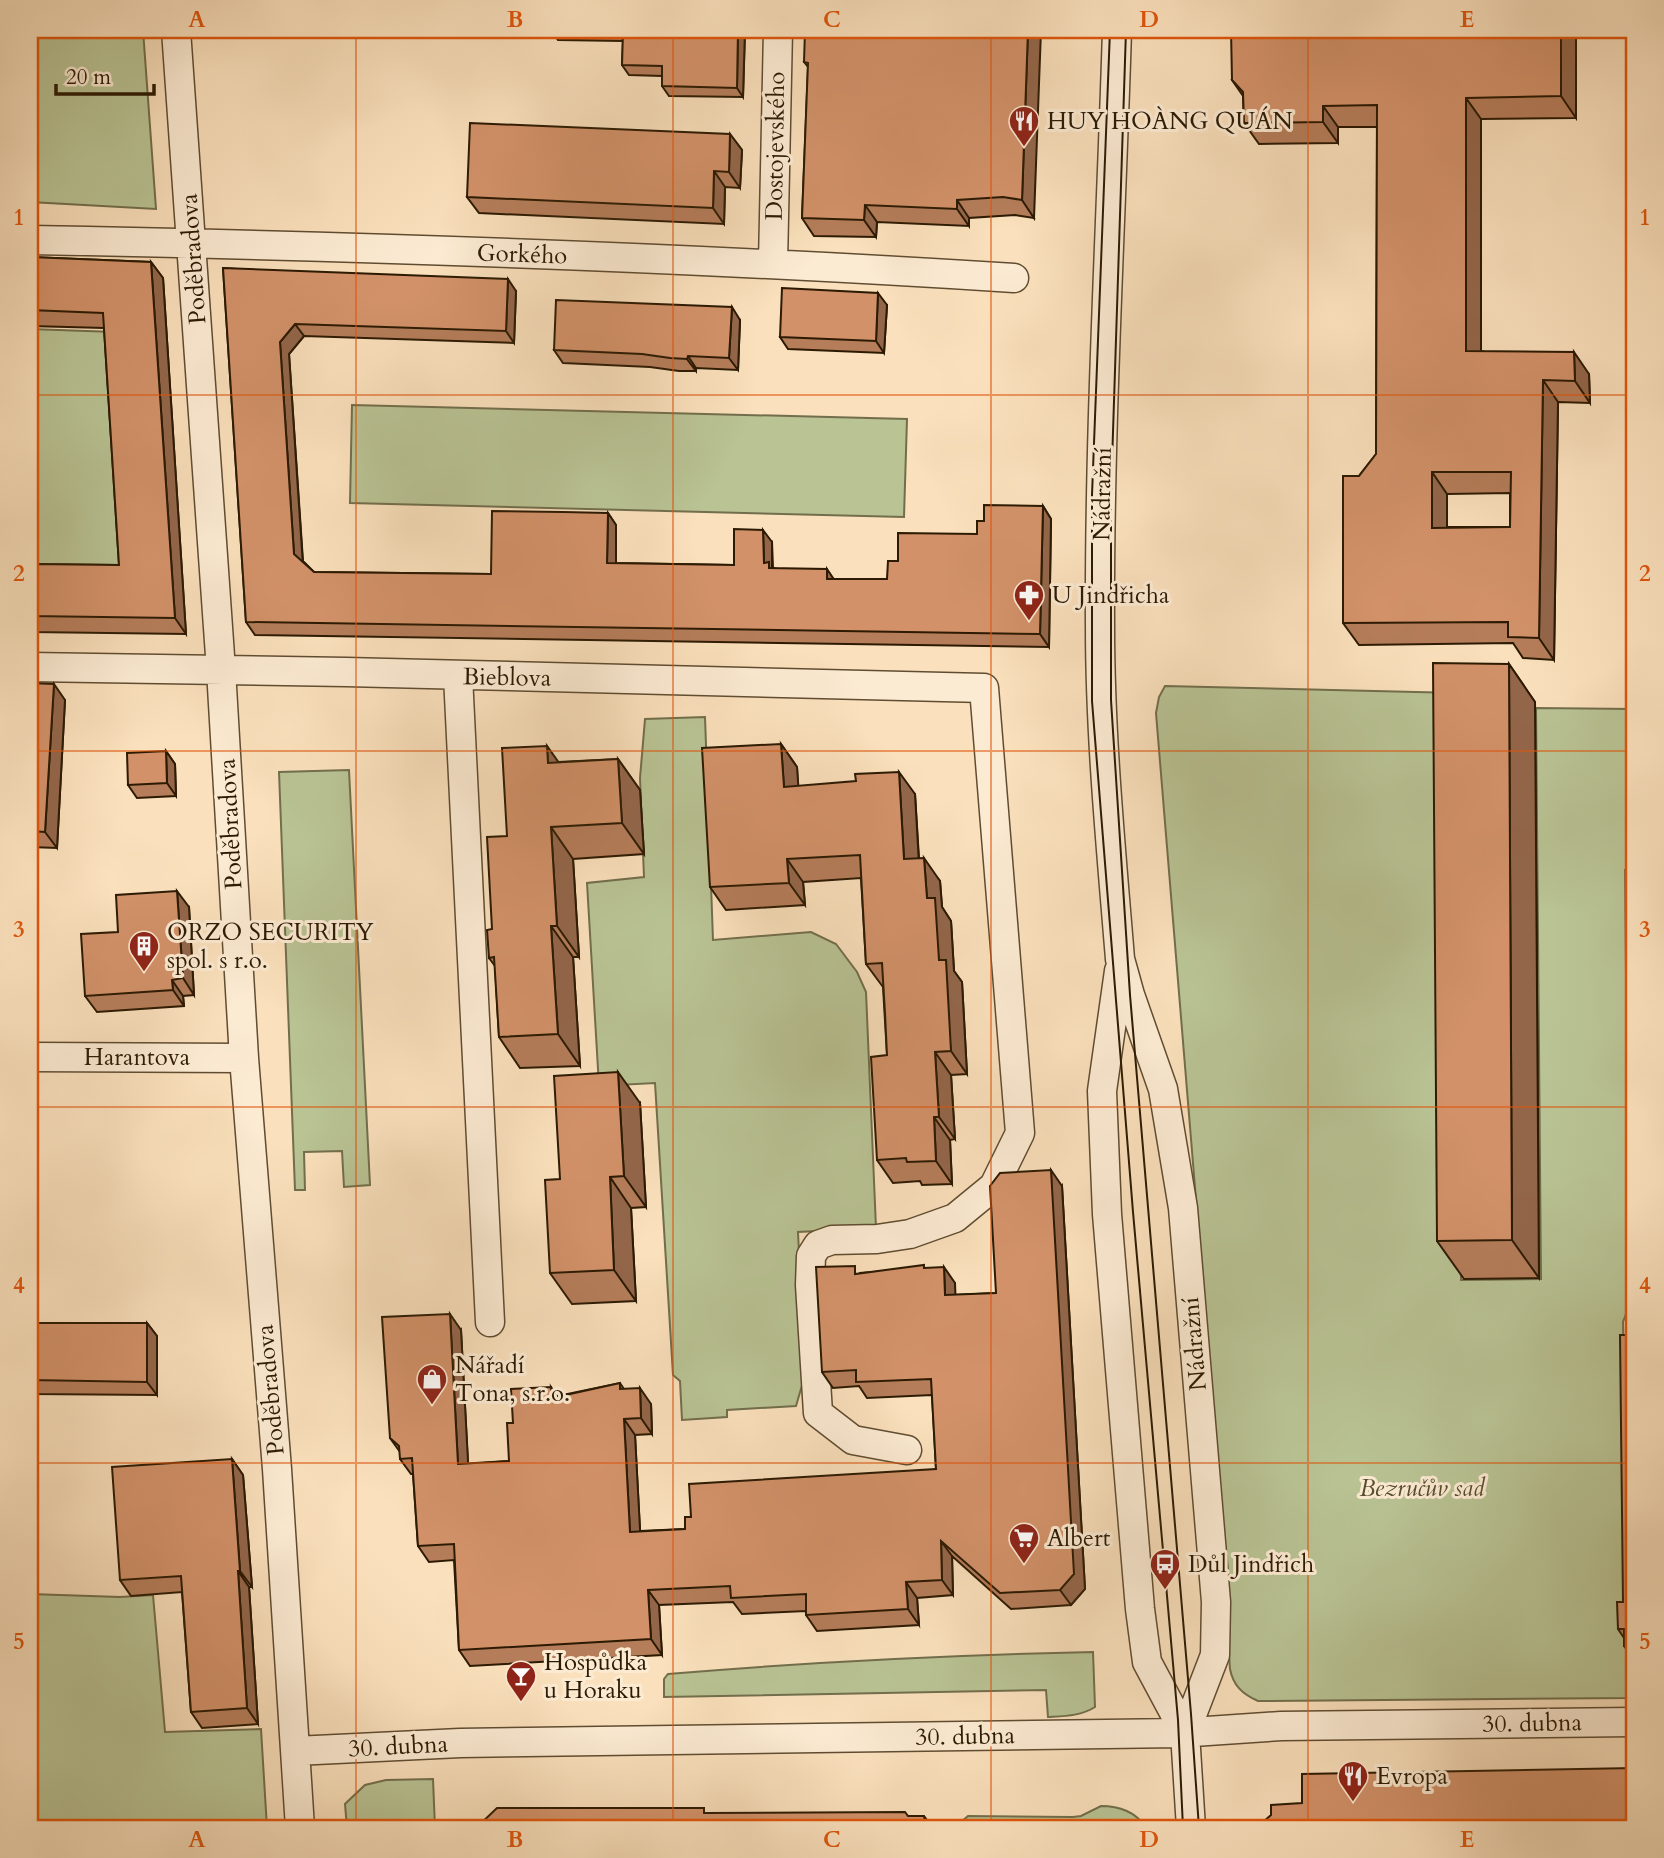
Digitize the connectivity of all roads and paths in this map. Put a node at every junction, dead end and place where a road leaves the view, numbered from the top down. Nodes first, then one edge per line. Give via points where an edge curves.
1 (176, 30) edge
2 (778, 30) edge
3 (1117, 30) edge
4 (30, 240) edge
5 (192, 242) junction
6 (774, 263) junction
7 (1014, 278) dead end
8 (30, 667) edge
9 (221, 670) junction
10 (458, 676) junction
11 (1120, 958) junction
12 (30, 1057) edge
13 (244, 1058) junction
14 (490, 1322) dead end
15 (907, 1450) dead end
16 (1634, 1721) edge
17 (1185, 1733) junction
18 (295, 1751) junction
19 (300, 1828) edge
20 (1191, 1828) edge

1 - 5 street, Poděbradova
2 - 6 street, Dostojevského
3 - 11 street, Nádražní via 1100,627 1105,774
4 - 5 street, Gorkého
5 - 6 street, Gorkého
5 - 9 street, Poděbradova
6 - 7 street, Gorkého
8 - 9 street, Bieblova
9 - 10 street, Bieblova
9 - 13 street, Poděbradova
10 - 14 street
10 - 15 street, Bieblova via 984,688 1020,1133 994,1186 955,1218 910,1234 832,1240 818,1245 811,1256 818,1413 853,1440
11 - 17 street, Nádražní via 1102,1091 1111,1268 1147,1662
11 - 17 street, Nádražní via 1163,1089 1183,1208 1216,1602 1215,1655
12 - 13 street, Harantova
13 - 18 street, Poděbradova
16 - 17 street, 30. dubna via 1280,1726
17 - 18 street, 30. dubna via 460,1743
17 - 20 street, Nádražní
18 - 19 street, Poděbradova

